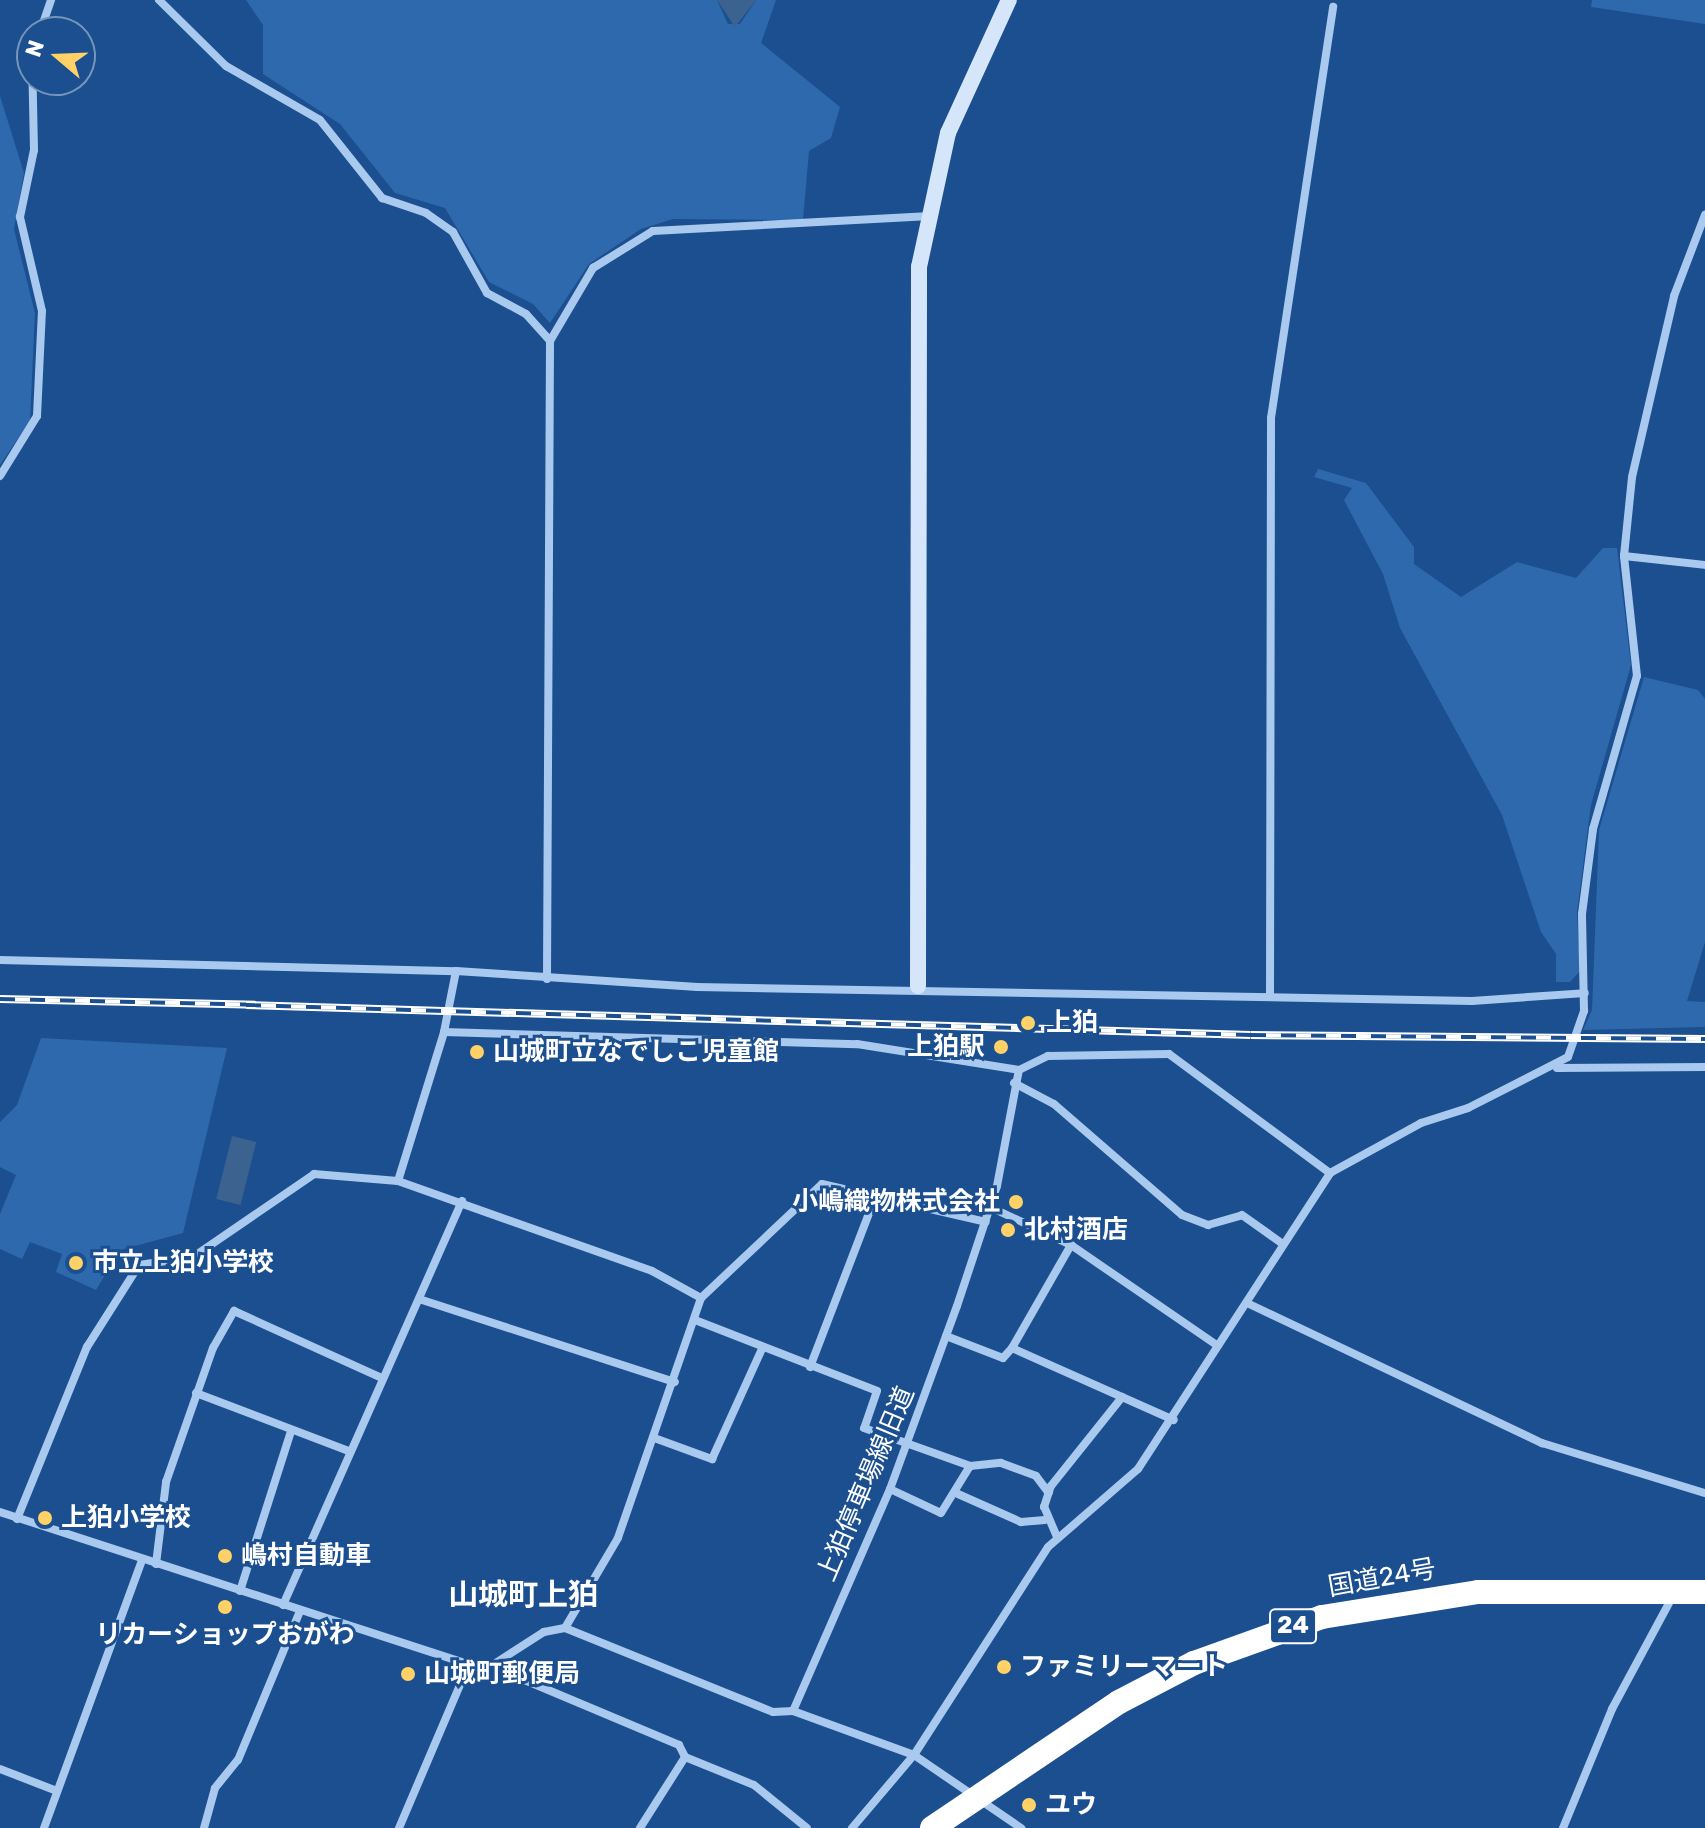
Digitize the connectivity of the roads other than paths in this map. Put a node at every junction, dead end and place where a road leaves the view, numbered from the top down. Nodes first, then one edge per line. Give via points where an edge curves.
1 (159, 0) edge
2 (1009, 0) edge
3 (1333, 7) dead end
4 (33, 96) edge
5 (1705, 215) edge
6 (926, 216) junction
7 (550, 341) junction
8 (0, 476) edge
9 (1624, 556) junction
10 (1705, 565) edge
11 (0, 960) edge
12 (456, 971) junction
13 (547, 979) junction
14 (918, 986) junction
15 (1585, 993) junction
16 (1270, 997) junction
17 (444, 1032) junction
18 (1705, 1067) edge
19 (1557, 1068) junction
20 (1019, 1070) junction
21 (1014, 1083) junction
22 (1330, 1173) junction
23 (398, 1181) junction
24 (876, 1195) junction
25 (462, 1201) junction
26 (990, 1207) junction
27 (986, 1222) junction
28 (1283, 1244) junction
29 (1071, 1245) junction
30 (701, 1298) junction
31 (419, 1299) junction
32 (1247, 1303) junction
33 (695, 1320) junction
34 (946, 1336) junction
35 (1218, 1346) junction
36 (1012, 1348) junction
37 (762, 1349) junction
38 (810, 1367) junction
39 (382, 1378) junction
40 (675, 1382) junction
41 (196, 1393) junction
42 (1122, 1397) junction
43 (1174, 1420) junction
44 (291, 1431) junction
45 (657, 1439) junction
46 (908, 1442) junction
47 (349, 1451) junction
48 (970, 1466) junction
49 (890, 1489) junction
50 (1049, 1493) junction
51 (1705, 1493) edge
52 (958, 1494) junction
53 (0, 1512) edge
54 (17, 1519) junction
55 (1045, 1520) junction
56 (1057, 1537) junction
57 (142, 1560) junction
58 (156, 1564) junction
59 (240, 1591) junction
60 (1705, 1592) edge
61 (1675, 1593) junction
62 (283, 1605) junction
63 (300, 1611) junction
64 (565, 1628) junction
65 (469, 1664) junction
66 (491, 1666) junction
67 (793, 1711) junction
68 (914, 1755) junction
69 (685, 1757) junction
70 (0, 1769) edge
71 (57, 1791) junction
72 (978, 1798) junction
73 (44, 1828) edge
74 (204, 1828) edge
75 (399, 1828) edge
76 (640, 1828) edge
77 (807, 1828) edge
78 (852, 1828) edge
79 (932, 1828) edge
80 (1021, 1828) edge
81 (1563, 1828) edge

1 - 7 street via 226,66 320,120 382,198 426,213 453,232 487,293 526,314
2 - 6 street via 948,133
3 - 16 street via 1271,418
4 - 8 street via 34,150 20,217 42,311 37,416
5 - 9 street via 1674,296 1646,410
6 - 7 street via 653,231 593,268
6 - 14 street via 919,267
7 - 13 street
9 - 10 street
9 - 15 street via 1637,676 1593,829 1582,914
11 - 12 street
12 - 13 street
12 - 17 street
13 - 14 street
14 - 16 street
15 - 16 street via 1472,1001
15 - 19 street via 1568,1057
17 - 20 street via 857,1044
17 - 23 street
18 - 19 street
19 - 22 street via 1421,1123
20 - 21 street, 上狛停車場線旧道
20 - 22 street via 1048,1056 1169,1054
21 - 26 street, 上狛停車場線旧道
21 - 28 street via 1054,1104 1182,1215 1208,1225 1242,1215
22 - 28 street
23 - 25 street
23 - 54 street via 314,1174 193,1257 139,1265 87,1347
24 - 27 street
24 - 30 street via 822,1184
24 - 38 street
25 - 30 street via 652,1271
25 - 31 street
26 - 27 street, 上狛停車場線旧道
26 - 29 street
27 - 34 street, 上狛停車場線旧道
28 - 32 street
29 - 35 street
29 - 36 street
30 - 33 street
31 - 39 street
31 - 40 street
32 - 35 street
32 - 51 street via 1542,1443
33 - 37 street
33 - 40 street
34 - 36 street via 1003,1358
34 - 46 street, 上狛停車場線旧道
35 - 43 street
36 - 42 street
37 - 38 street
37 - 45 street via 712,1459
38 - 46 street via 877,1391 864,1428
39 - 41 street via 234,1311
39 - 47 street
40 - 45 street
41 - 44 street
41 - 58 street via 166,1482
42 - 43 street
42 - 50 street
43 - 56 street via 1138,1469
44 - 47 street
44 - 59 street
45 - 64 street via 618,1538
46 - 48 street
46 - 49 street, 上狛停車場線旧道
47 - 62 street
48 - 50 street via 1020,1469
48 - 52 street
49 - 52 street via 941,1513
49 - 67 street, 上狛停車場線旧道
50 - 55 street
52 - 55 street via 1021,1522
53 - 54 street
54 - 57 street
55 - 56 street
56 - 68 street
57 - 58 street
57 - 71 street
58 - 59 street
59 - 62 street
60 - 61 highway, 国道24号 / 24
61 - 72 highway, 国道24号 / 24 via 1478,1592 1322,1617 1160,1680
61 - 81 street via 1612,1709
62 - 63 street
63 - 65 street
63 - 74 street via 238,1760 215,1788
64 - 66 street via 544,1632
64 - 67 street via 773,1712
65 - 66 street
65 - 75 street
66 - 69 street via 679,1745
67 - 68 street
68 - 72 street
68 - 78 street
69 - 76 street
69 - 77 street via 754,1785
70 - 71 street
71 - 73 street
72 - 79 highway, 国道24号 / 24
72 - 80 street

